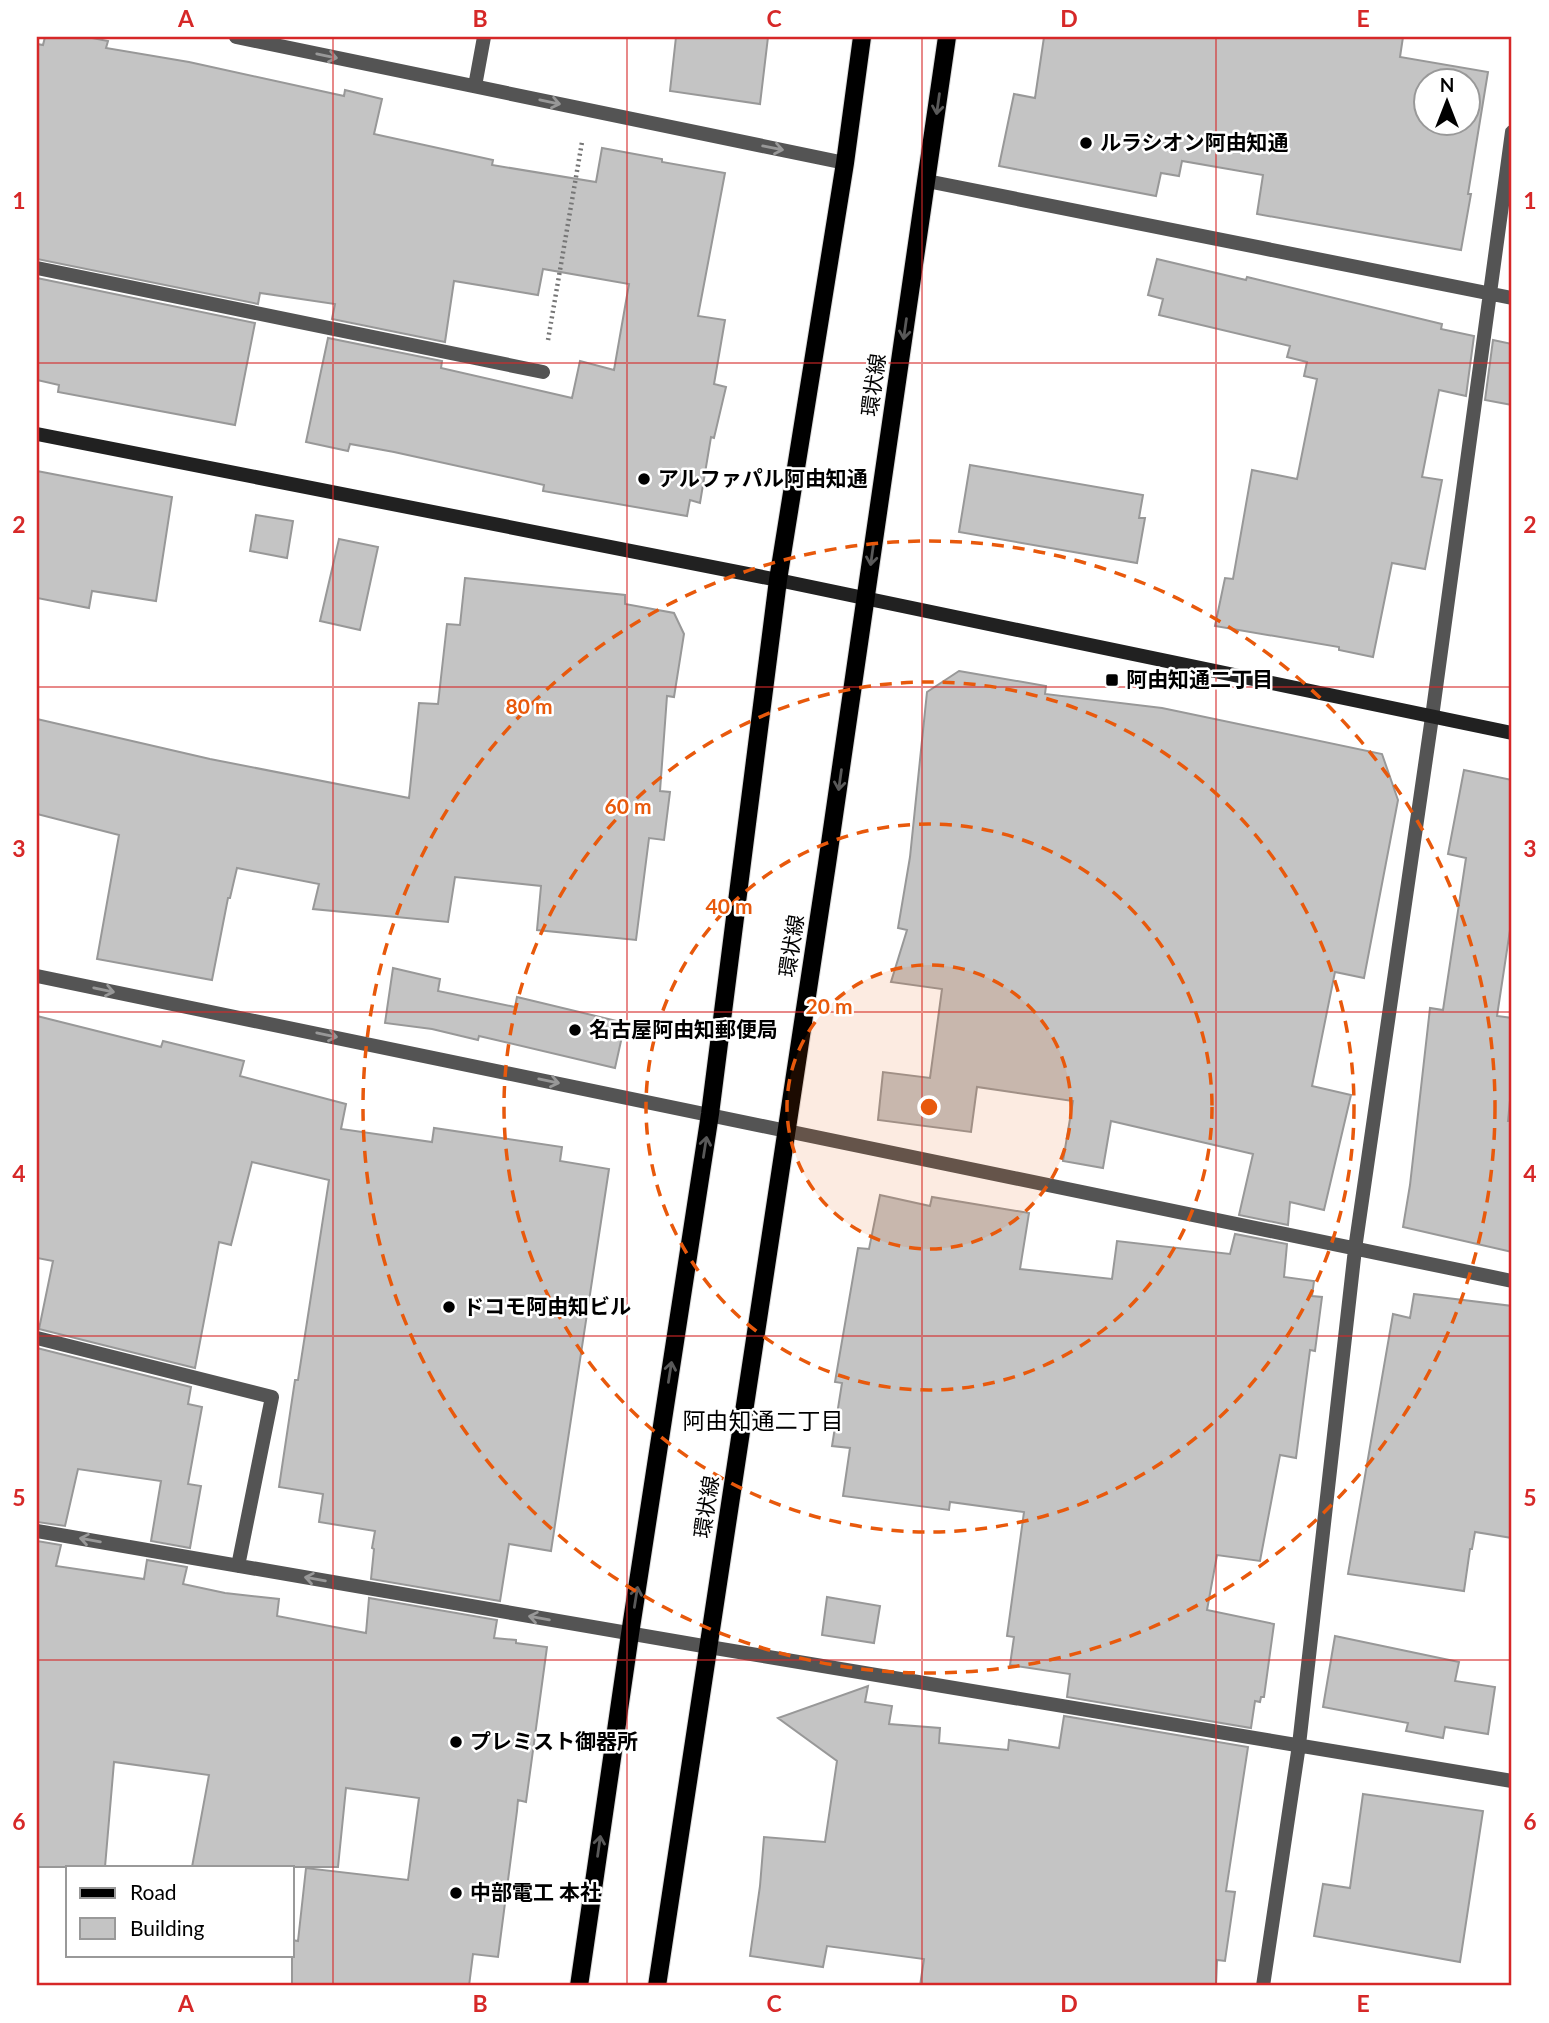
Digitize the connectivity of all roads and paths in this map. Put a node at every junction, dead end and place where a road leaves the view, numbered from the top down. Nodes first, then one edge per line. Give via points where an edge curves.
1 (236, 37) edge
2 (484, 37) edge
3 (862, 37) edge
4 (947, 37) edge
5 (475, 86) junction
6 (587, 110) junction
7 (1512, 132) edge
8 (845, 163) junction
9 (927, 181) junction
10 (37, 268) edge
11 (1491, 294) junction
12 (1512, 298) edge
13 (543, 372) joint
14 (37, 434) edge
15 (778, 580) junction
16 (866, 598) junction
17 (1432, 717) junction
18 (1512, 733) edge
19 (37, 976) edge
20 (710, 1114) junction
21 (787, 1130) junction
22 (1355, 1249) junction
23 (1512, 1281) edge
24 (37, 1338) edge
25 (37, 1531) edge
26 (238, 1566) junction
27 (630, 1634) junction
28 (709, 1647) junction
29 (1299, 1745) junction
30 (1512, 1781) edge
31 (579, 1986) edge
32 (657, 1986) edge
33 (1263, 1986) edge

1 -> 5 street
2 - 5 street
3 - 8 main road
4 -> 9 main road, 環状線
5 -> 6 street
6 -> 8 street
6 - 13 path
7 - 11 street
8 - 15 main road
9 - 11 street
9 -> 16 main road, 環状線
10 - 13 street
11 - 12 street
11 - 17 street
14 - 15 street
15 - 16 street
15 - 20 main road
16 - 17 street
16 -> 21 main road, 環状線
17 - 18 street
17 - 22 street
19 -> 20 street
20 - 21 street
27 -> 20 main road
21 - 22 street
21 - 28 main road, 環状線
22 - 23 street
22 - 29 street
24 - 26 street via 272,1397
26 -> 25 street
27 -> 26 street
27 - 28 street
31 -> 27 main road
28 - 29 street
28 - 32 main road, 環状線
29 - 30 street
29 - 33 street

